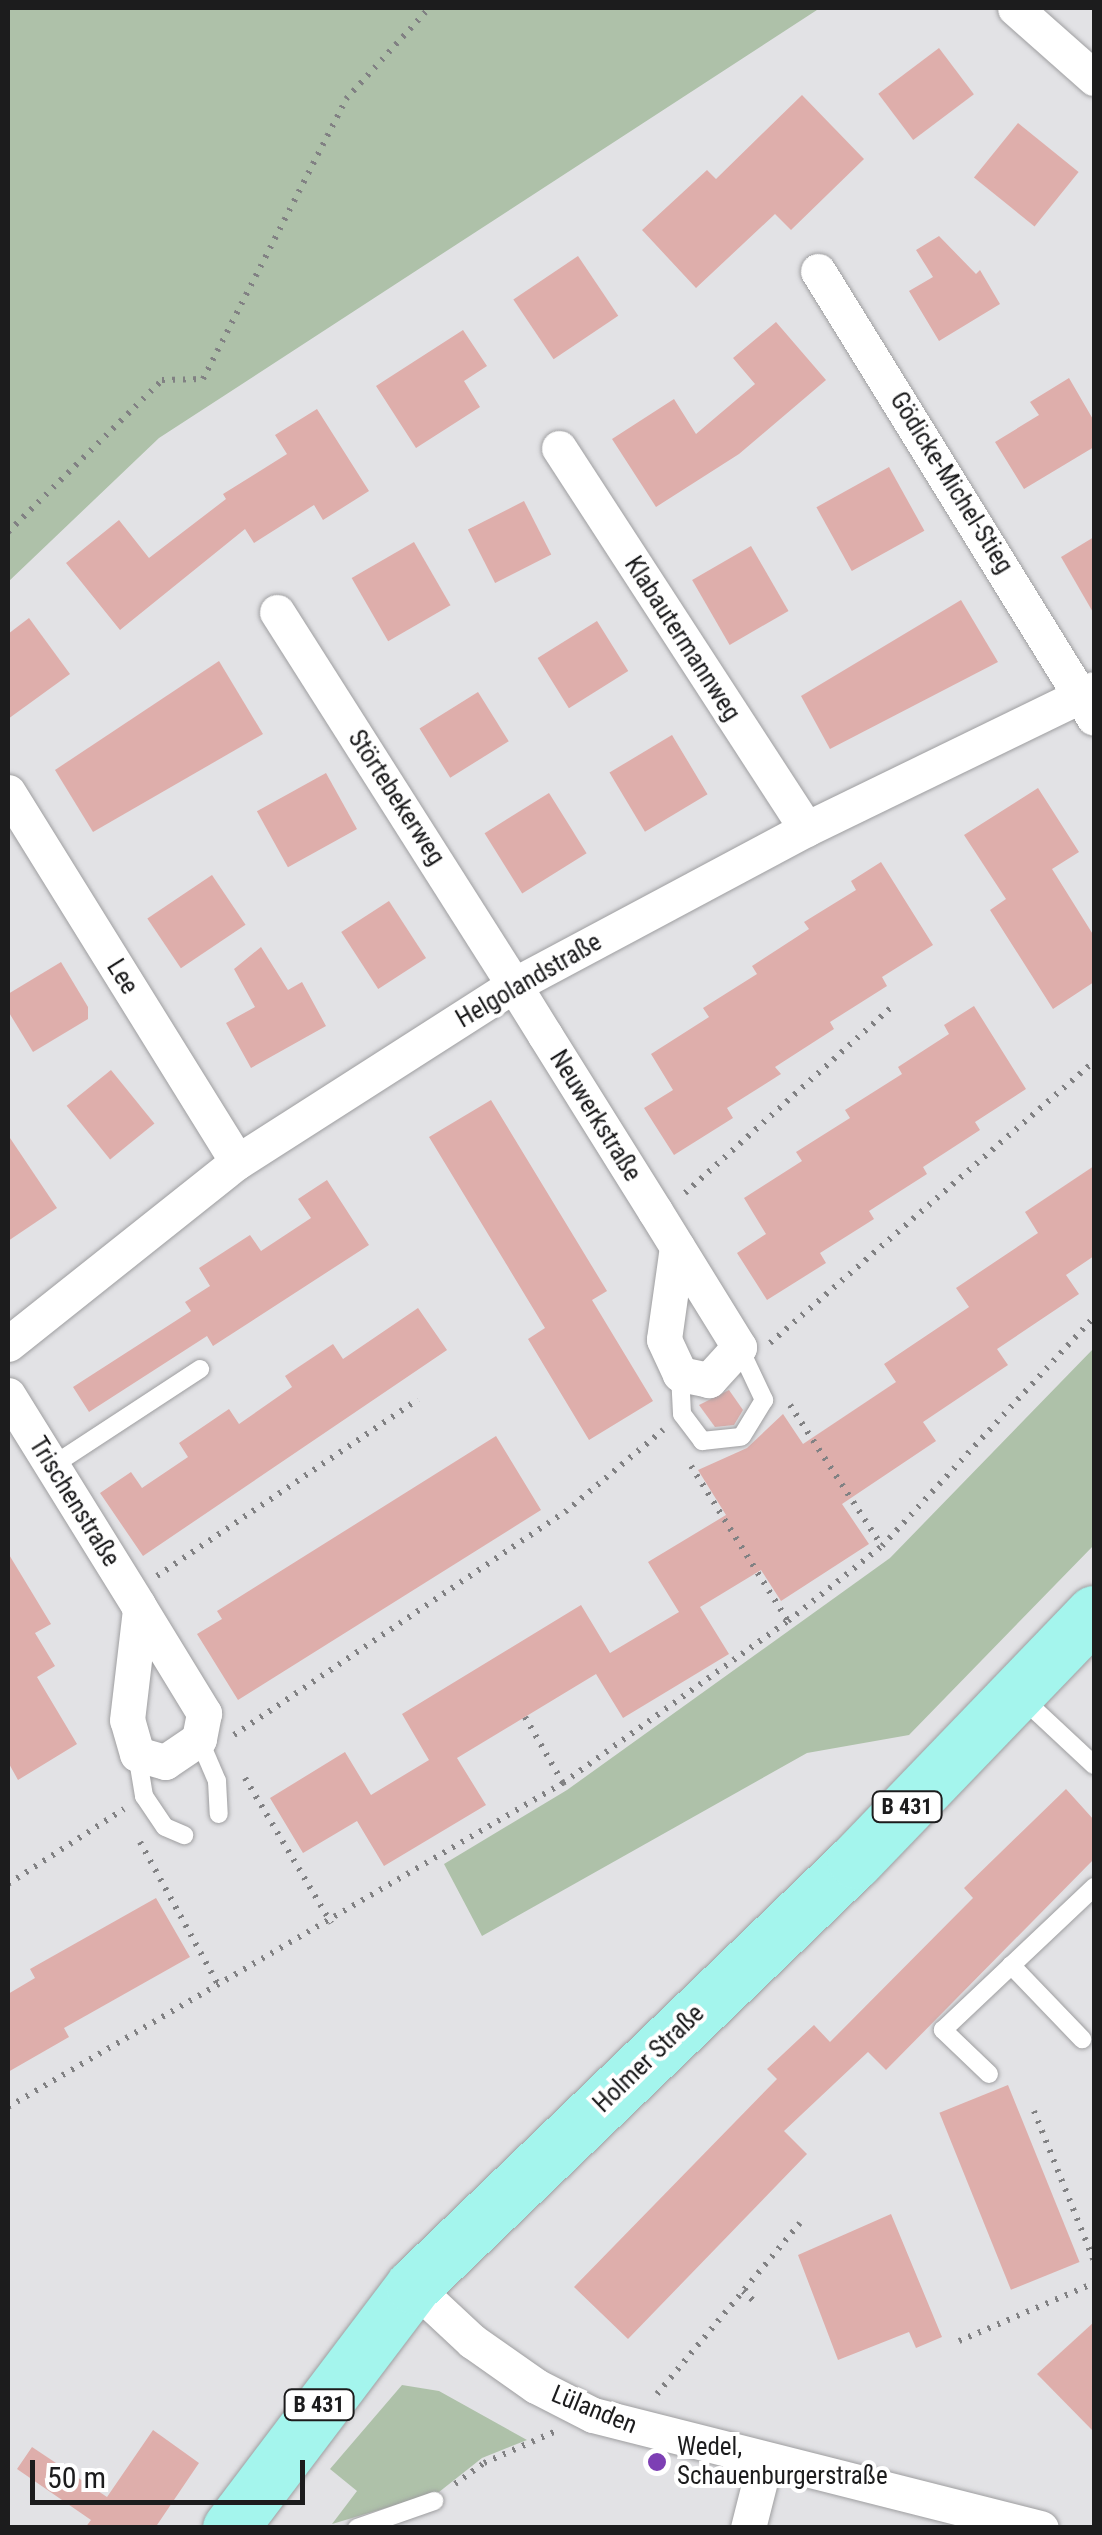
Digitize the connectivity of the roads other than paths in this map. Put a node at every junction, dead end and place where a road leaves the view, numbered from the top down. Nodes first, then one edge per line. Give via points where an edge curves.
1 (1015, 8) edge
2 (1094, 78) edge
3 (818, 271) dead end
4 (559, 448) dead end
5 (277, 612) dead end
6 (1091, 701) edge
7 (8, 792) edge
8 (806, 829) junction
9 (514, 984) junction
10 (237, 1162) junction
11 (677, 1247) junction
12 (8, 1344) edge
13 (747, 1354) junction
14 (200, 1369) dead end
15 (680, 1374) junction
16 (8, 1395) edge
17 (52, 1466) junction
18 (136, 1601) junction
19 (1094, 1612) edge
20 (1016, 1694) junction
21 (210, 1745) junction
22 (137, 1754) junction
23 (1094, 1765) edge
24 (220, 1814) dead end
25 (184, 1835) dead end
26 (1094, 1886) edge
27 (1011, 1966) junction
28 (1082, 2038) dead end
29 (989, 2074) dead end
30 (413, 2286) junction
31 (765, 2461) junction
32 (434, 2501) road end
33 (230, 2528) edge
34 (356, 2528) edge
35 (748, 2528) edge
36 (1041, 2528) edge

1 - 2 street
3 - 6 street, Gödicke-Michel-Stieg
4 - 8 street, Klabautermannweg
5 - 9 street, Störtebekerweg
6 - 8 street, Helgolandstraße
7 - 10 street, Lee
8 - 9 street, Helgolandstraße
9 - 10 street, Helgolandstraße
9 - 11 street, Neuwerkstraße
10 - 12 street, Helgolandstraße
11 - 13 street, Neuwerkstraße
11 - 15 street via 664,1339
13 - 15 street via 709,1380
13 - 15 lane via 764,1400 742,1437 702,1441 682,1414
14 - 17 lane
16 - 17 street, Trischenstraße
17 - 18 street, Trischenstraße
18 - 21 street, Trischenstraße via 204,1713
18 - 22 street via 127,1720
19 - 20 main road, Holmer Straße / B 431
20 - 23 lane
20 - 30 main road, Holmer Straße / B 431 via 855,1861
21 - 22 street via 164,1762
21 - 24 lane
22 - 25 lane via 144,1796 165,1826
26 - 27 lane
27 - 28 lane
27 - 29 lane via 944,2030
30 - 31 street, Lülanden via 472,2341 536,2386 593,2414
30 - 33 main road, Holmer Straße / B 431
31 - 35 street
31 - 36 street, Lülanden
32 - 34 lane

